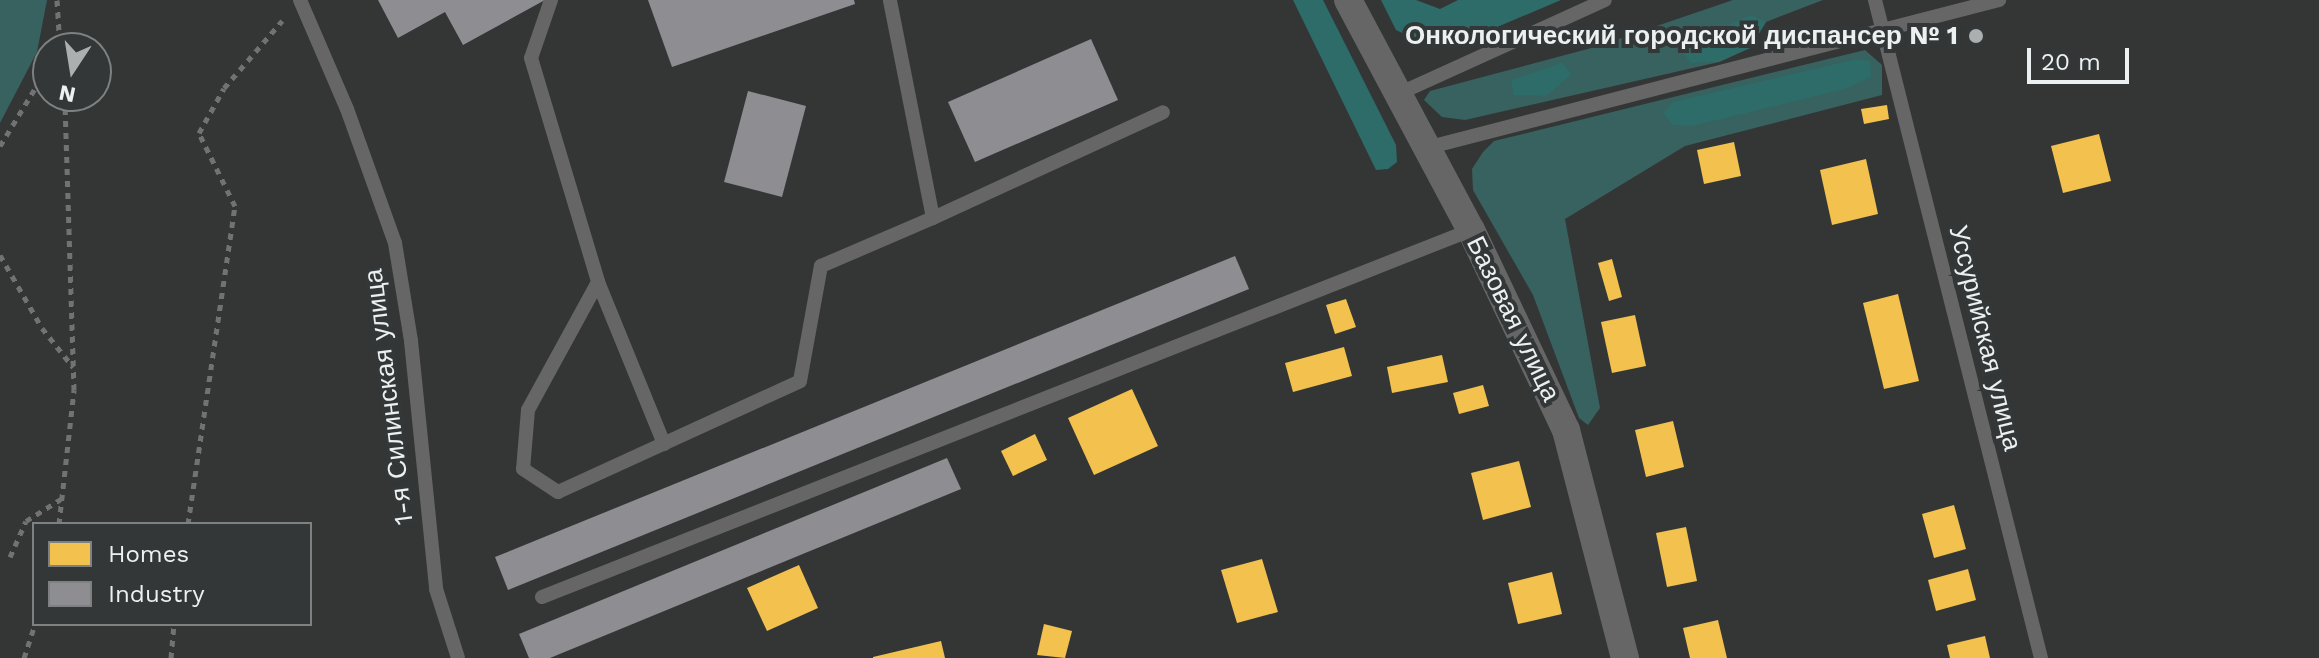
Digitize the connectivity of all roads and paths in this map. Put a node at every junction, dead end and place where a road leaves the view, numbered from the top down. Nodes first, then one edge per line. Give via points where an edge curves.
1 (57, 0) edge
2 (301, 0) edge
3 (551, 0) edge
4 (890, 0) edge
5 (1348, 0) edge
6 (1605, 0) edge
7 (1875, 0) edge
8 (1999, 0) edge
9 (1881, 30) junction
10 (59, 32) edge
11 (32, 93) edge
12 (1398, 94) junction
13 (65, 112) edge
14 (1163, 112) dead end
15 (0, 146) edge
16 (1426, 148) junction
17 (933, 218) junction
18 (1471, 230) junction
19 (0, 255) edge
20 (598, 282) junction
21 (73, 367) junction
22 (664, 444) junction
23 (62, 498) junction
24 (59, 522) edge
25 (188, 522) edge
26 (10, 557) dead end
27 (542, 597) dead end
28 (34, 626) edge
29 (174, 626) edge
30 (24, 658) edge
31 (171, 658) edge
32 (458, 658) edge
33 (1625, 658) edge
34 (2041, 658) edge

1 - 10 path
2 - 25 path via 224,88 199,133 235,206
2 - 32 lane, 1-я Силинская улица via 395,243 411,341 436,589
3 - 20 lane via 531,58
4 - 17 lane
5 - 12 street, Базовая улица
6 - 12 lane
7 - 9 lane, Уссурийская улица
8 - 9 lane
9 - 16 lane
9 - 34 lane, Уссурийская улица
11 - 15 path
12 - 16 street, Базовая улица
13 - 21 path
14 - 17 lane
16 - 18 street, Базовая улица
17 - 22 lane via 821,266 800,381
18 - 27 lane
18 - 33 street, Базовая улица via 1566,430
19 - 21 path via 42,328
20 - 22 lane
20 - 22 lane via 528,410 523,469 558,492
21 - 23 path
23 - 24 path
23 - 26 path via 26,521
28 - 30 path
29 - 31 path

